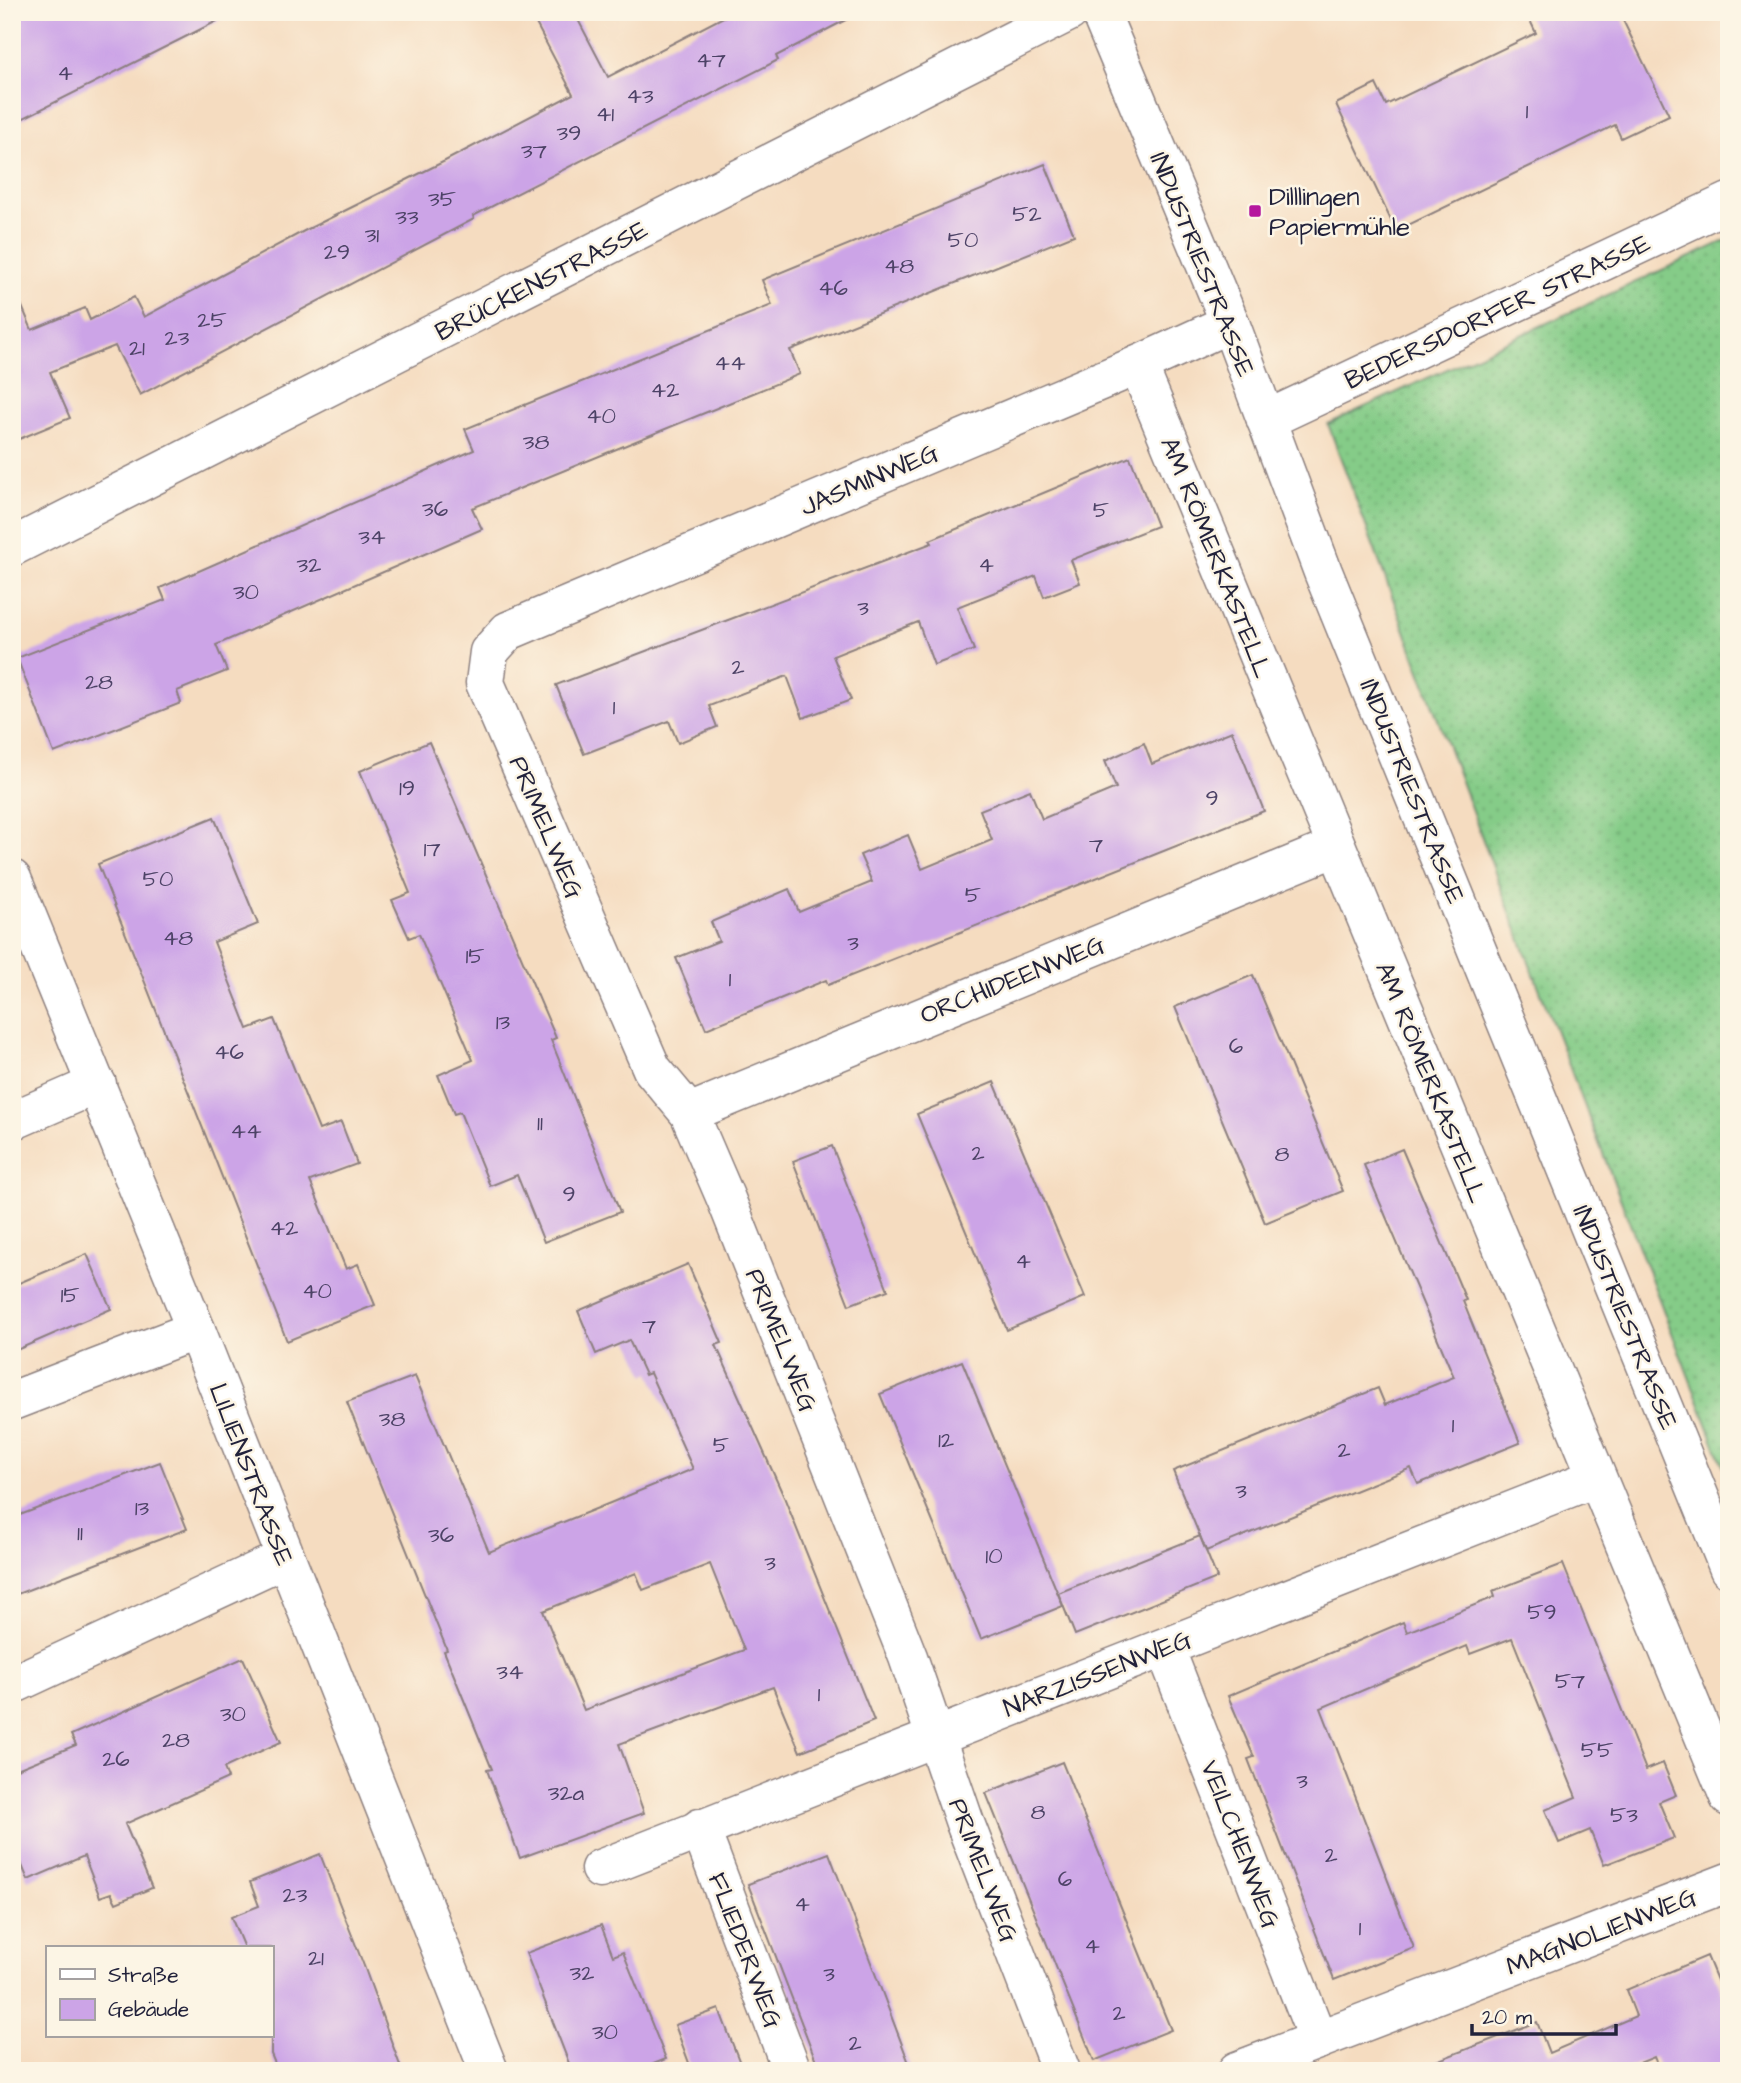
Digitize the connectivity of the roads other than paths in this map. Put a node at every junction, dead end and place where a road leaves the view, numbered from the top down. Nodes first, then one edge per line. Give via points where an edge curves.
1 (1069, 12) edge
2 (1100, 12) edge
3 (1729, 202) edge
4 (1230, 323) junction
5 (1138, 365) junction
6 (1266, 420) junction
7 (12, 547) edge
8 (508, 631) joint
9 (1336, 847) junction
10 (12, 878) edge
11 (97, 1084) junction
12 (689, 1113) junction
13 (12, 1121) edge
14 (196, 1330) junction
15 (12, 1401) edge
16 (1595, 1478) junction
17 (285, 1558) junction
18 (1729, 1569) edge
19 (1165, 1648) junction
20 (12, 1685) edge
21 (934, 1736) junction
22 (1729, 1797) edge
23 (700, 1828) junction
24 (600, 1869) dead end
25 (1729, 1882) edge
26 (1318, 2040) junction
27 (489, 2071) edge
28 (792, 2071) edge
29 (1061, 2071) edge
30 (1237, 2071) edge

1 - 7 street, BRÜCKENSTRASSE
2 - 4 street, INDUSTRIESTRASSE
3 - 6 street, BEDERSDORFER STRASSE
4 - 5 street, JASMINWEG
4 - 6 street, INDUSTRIESTRASSE
5 - 8 street, JASMINWEG
5 - 9 street, AM RÖMERKASTELL
6 - 18 street, INDUSTRIESTRASSE
8 - 12 street, PRIMELWEG via 489,652 485,683 652,1069
9 - 12 street, ORCHIDEENWEG
9 - 16 street, AM RÖMERKASTELL
10 - 11 street, LILIENSTRASSE
11 - 13 street
11 - 14 street, LILIENSTRASSE
12 - 21 street, PRIMELWEG via 908,1657
14 - 15 street
14 - 17 street, LILIENSTRASSE
16 - 19 street, NARZISSENWEG
16 - 22 street, AM RÖMERKASTELL
17 - 20 street
17 - 27 street, LILIENSTRASSE
19 - 21 street, NARZISSENWEG
19 - 26 street, VEILCHENWEG
21 - 23 street, NARZISSENWEG
21 - 29 street, PRIMELWEG
23 - 24 street, NARZISSENWEG
23 - 28 street, FLIEDERWEG
25 - 26 street, MAGNOLIENWEG
26 - 30 street, MAGNOLIENWEG

